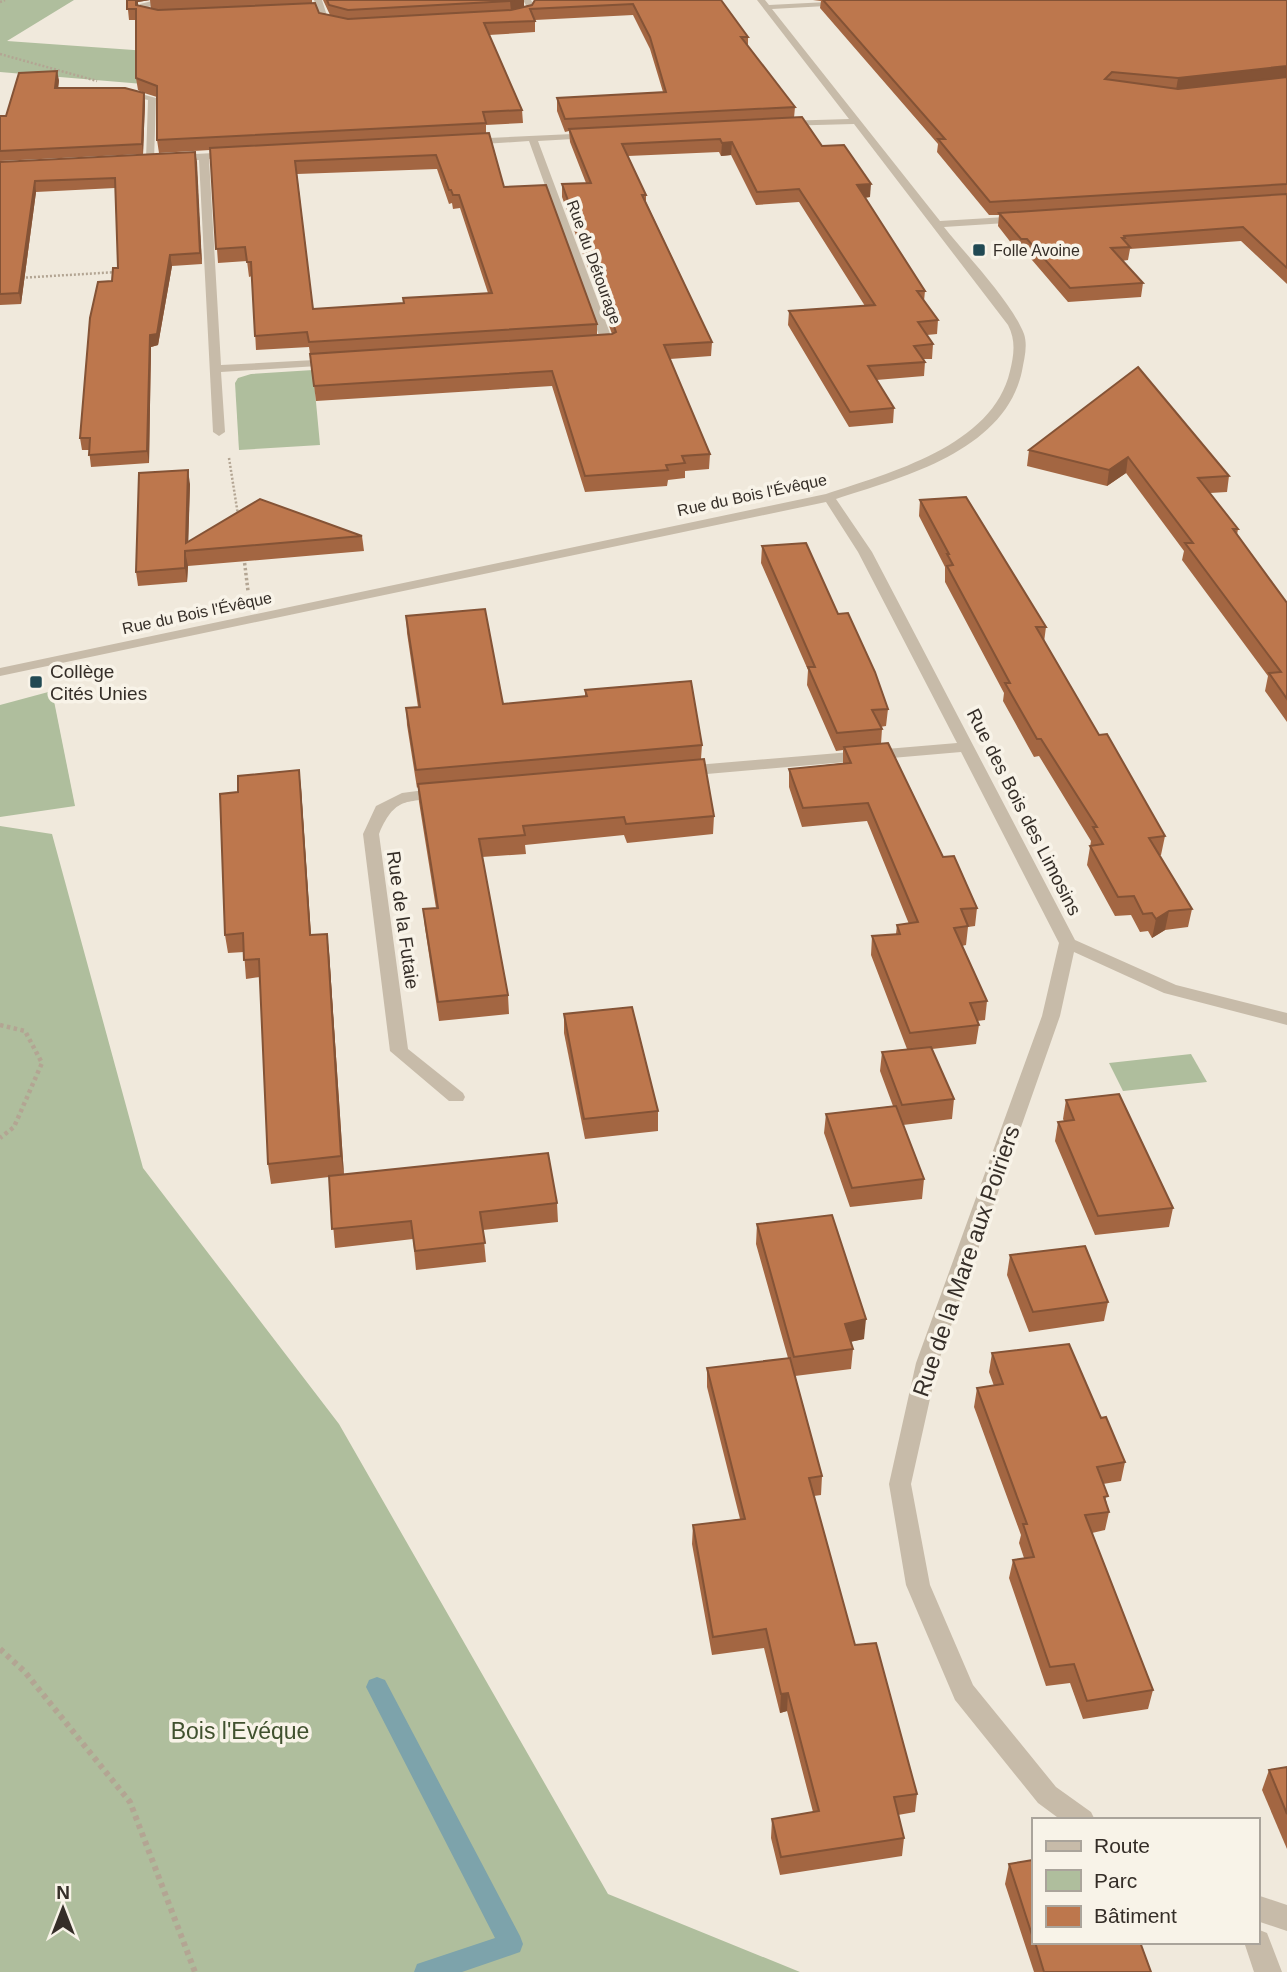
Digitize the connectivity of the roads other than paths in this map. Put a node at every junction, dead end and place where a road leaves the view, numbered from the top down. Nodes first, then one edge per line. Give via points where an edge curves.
1 (198, 0) edge
2 (318, 0) edge
3 (527, 0) edge
4 (857, 2) edge
5 (764, 4) edge
6 (307, 10) edge
7 (320, 10) junction
8 (174, 16) edge
9 (505, 17) edge
10 (349, 26) edge
11 (119, 91) edge
12 (857, 121) junction
13 (767, 125) edge
14 (601, 134) edge
15 (532, 138) junction
16 (463, 142) edge
17 (245, 154) edge
18 (205, 156) junction
19 (151, 159) junction
20 (137, 160) edge
21 (1041, 218) edge
22 (938, 224) junction
23 (581, 346) edge
24 (351, 360) edge
25 (215, 369) junction
26 (219, 432) road end
27 (829, 497) junction
28 (0, 672) edge
29 (967, 747) junction
30 (667, 772) edge
31 (462, 791) edge
32 (1068, 943) junction
33 (1287, 1020) edge
34 (456, 1097) dead end
35 (1079, 1818) edge
36 (1259, 1909) edge
37 (1287, 1917) edge
38 (1257, 1944) edge
39 (1268, 1972) edge

1 - 8 street via 144,6 146,16
2 - 7 street
3 - 9 street via 529,12
4 - 5 street
5 - 12 street, Rue du Bois l'Évêque
6 - 7 street
7 - 10 street via 324,20
11 - 19 street via 152,98
12 - 13 street
12 - 22 street, Rue du Bois l'Évêque
14 - 15 street
15 - 16 street
15 - 23 street, Rue du Détourage via 608,344
17 - 18 street
18 - 19 street
18 - 25 street
19 - 20 street
21 - 22 street
22 - 27 street, Rue du Bois l'Évêque via 1009,316 1020,341 1018,374 1001,410 964,442 907,471
24 - 25 street
25 - 26 street
27 - 28 street, Rue du Bois l'Évêque
27 - 29 street, Rue des Bois des Limosins via 865,552
29 - 30 street
29 - 32 street, Rue des Bois des Limosins
31 - 34 street, Rue de la Futaie via 408,796 382,809 371,834 399,1051
32 - 33 street, Rue des Bois des Limosins via 1170,989
32 - 35 street, Rue de la Mare aux Poiriers via 1051,1016 927,1363 900,1484 918,1585 964,1692 1047,1795
36 - 37 street
38 - 39 street

